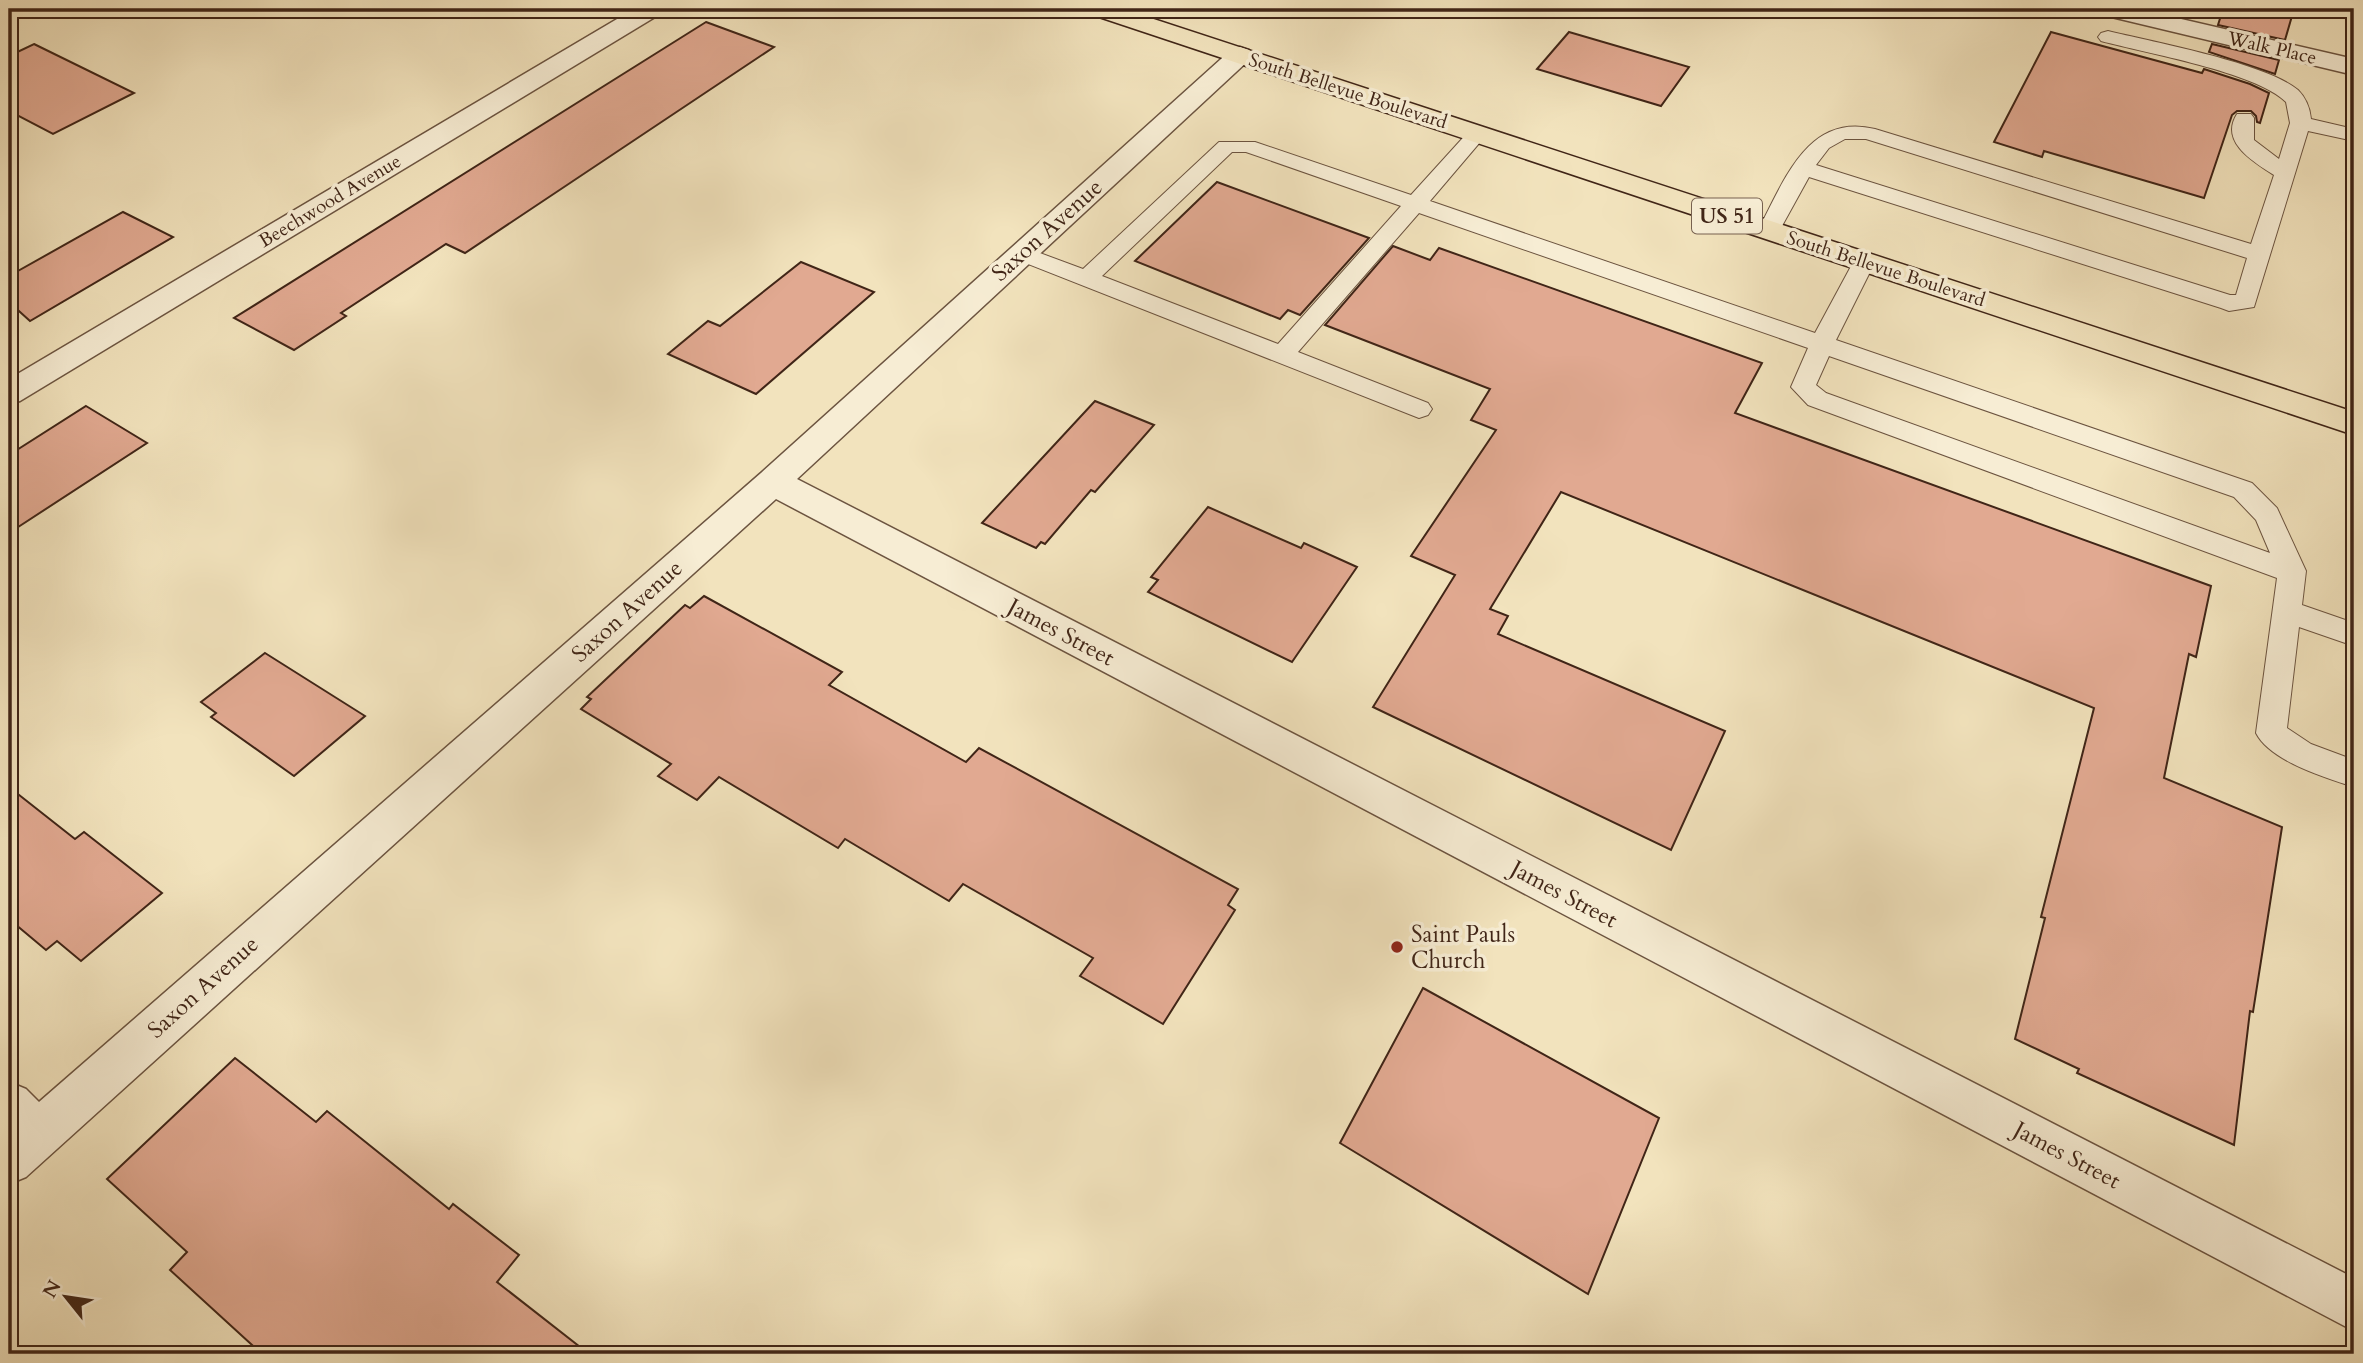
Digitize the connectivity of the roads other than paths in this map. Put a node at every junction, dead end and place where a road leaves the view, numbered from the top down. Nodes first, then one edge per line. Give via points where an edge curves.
1 (651, 9) edge
2 (1099, 9) edge
3 (2108, 9) edge
4 (2108, 37) dead end
5 (1240, 55) junction
6 (2354, 67) edge
7 (2261, 80) junction
8 (2300, 123) junction
9 (1477, 134) junction
10 (2354, 135) edge
11 (1802, 169) junction
12 (2286, 173) junction
13 (1414, 203) junction
14 (1769, 230) junction
15 (1021, 253) junction
16 (2258, 254) junction
17 (1864, 262) junction
18 (1086, 279) junction
19 (1822, 343) junction
20 (1281, 356) junction
21 (9, 393) edge
22 (1419, 409) dead end
23 (2354, 424) edge
24 (773, 482) junction
25 (2292, 572) junction
26 (2286, 611) junction
27 (2354, 635) edge
28 (2354, 774) edge
29 (18, 1133) edge
30 (2354, 1305) edge

1 - 21 street, Beechwood Avenue
2 - 5 main road, South Bellevue Boulevard / US 51
3 - 6 street, Walk Place
4 - 7 lane
5 - 9 main road, South Bellevue Boulevard / US 51
5 - 15 street, Saxon Avenue
7 - 8 lane via 2289,93 2301,111
7 - 12 lane via 2247,109 2244,141
8 - 10 lane
8 - 12 lane
9 - 13 lane
9 - 14 main road, South Bellevue Boulevard / US 51
11 - 14 lane
11 - 16 lane via 1816,146 1833,135 1868,133
11 - 16 lane via 2230,303 2246,302
12 - 16 lane
13 - 18 lane via 1248,146 1226,146
13 - 19 lane
13 - 20 lane
14 - 17 main road, South Bellevue Boulevard / US 51
15 - 18 lane
15 - 24 street, Saxon Avenue
17 - 19 lane
17 - 23 main road, South Bellevue Boulevard / US 51
18 - 20 lane
19 - 25 lane via 2242,490 2267,515
19 - 25 lane via 1803,387 1817,398
20 - 22 lane
24 - 29 street, Saxon Avenue
24 - 30 street, James Street
25 - 26 lane
26 - 27 lane
26 - 28 lane via 2271,733 2300,753

